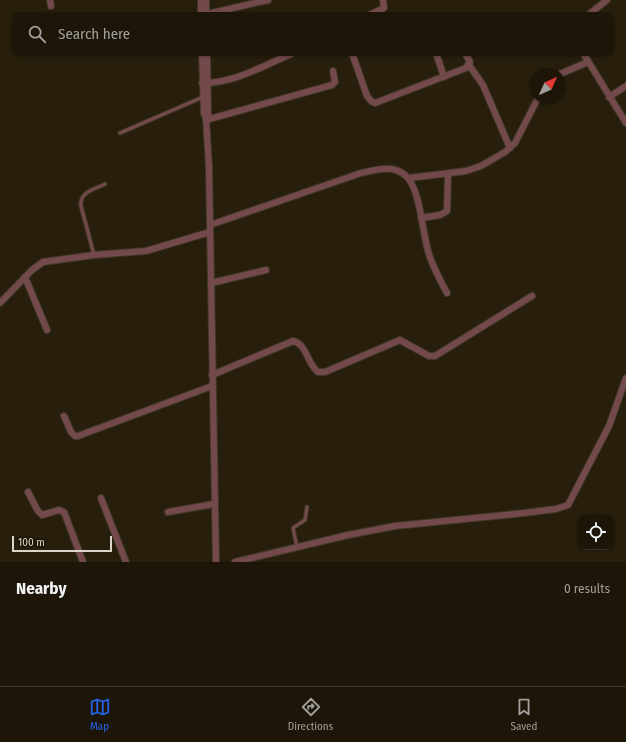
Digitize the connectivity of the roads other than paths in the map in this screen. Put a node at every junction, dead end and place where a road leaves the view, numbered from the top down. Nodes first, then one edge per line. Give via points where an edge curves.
1 (201, 0) edge
2 (206, 0) edge
3 (268, 0) edge
4 (383, 0) edge
5 (607, 0) edge
6 (203, 12) edge
7 (204, 12) edge
8 (217, 12) edge
9 (375, 12) edge
10 (592, 12) edge
11 (202, 56) edge
12 (207, 56) edge
13 (286, 56) edge
14 (353, 56) edge
15 (437, 56) edge
16 (466, 56) edge
17 (585, 56) edge
18 (588, 62) junction
19 (469, 65) junction
20 (333, 71) dead end
21 (566, 71) edge
22 (444, 77) junction
23 (205, 83) junction
24 (626, 86) edge
25 (203, 97) junction
26 (609, 97) junction
27 (535, 104) edge
28 (206, 119) junction
29 (626, 123) edge
30 (120, 133) dead end
31 (510, 148) junction
32 (448, 175) junction
33 (409, 178) junction
34 (105, 184) dead end
35 (421, 218) junction
36 (210, 225) junction
37 (210, 232) junction
38 (94, 255) junction
39 (266, 270) dead end
40 (25, 277) junction
41 (210, 283) junction
42 (447, 293) dead end
43 (532, 296) dead end
44 (0, 303) edge
45 (47, 330) dead end
46 (212, 375) junction
47 (626, 378) edge
48 (212, 386) junction
49 (64, 416) dead end
50 (28, 492) dead end
51 (101, 498) dead end
52 (214, 504) junction
53 (306, 507) dead end
54 (168, 512) dead end
55 (297, 547) junction
56 (83, 562) edge
57 (126, 562) edge
58 (216, 562) edge
59 (235, 562) edge

1 - 6 street
2 - 7 street
3 - 8 street
4 - 9 street via 384,8
5 - 10 street
11 - 23 street
12 - 23 street
13 - 23 street via 237,76
14 - 22 street via 367,96 375,103
15 - 22 street
16 - 19 street
17 - 18 street
18 - 21 street
18 - 26 street
19 - 22 street
19 - 31 street via 483,85
20 - 28 street via 334,84
23 - 25 street
23 - 28 street via 208,115
24 - 26 street
25 - 28 street
25 - 30 lane
26 - 29 street
27 - 31 street
28 - 36 street
31 - 32 street via 481,166
32 - 33 street
32 - 35 street via 447,211 440,215
33 - 35 street
33 - 36 street via 396,170 372,170
34 - 38 lane via 85,194 81,199
35 - 42 street via 428,253
36 - 37 street
37 - 38 street via 146,251
37 - 41 street
38 - 40 street via 43,262
39 - 41 street
40 - 44 street
40 - 45 street
41 - 46 street
43 - 46 street via 435,356 429,356 400,340 325,372 318,372 298,342 293,341
46 - 48 street
47 - 55 street via 609,426 568,506 395,526
48 - 49 street via 78,436 71,432
48 - 52 street
50 - 56 street via 42,515 59,510 64,512
51 - 57 street
52 - 54 street
52 - 58 street
53 - 55 lane via 305,520 293,528
55 - 59 street

